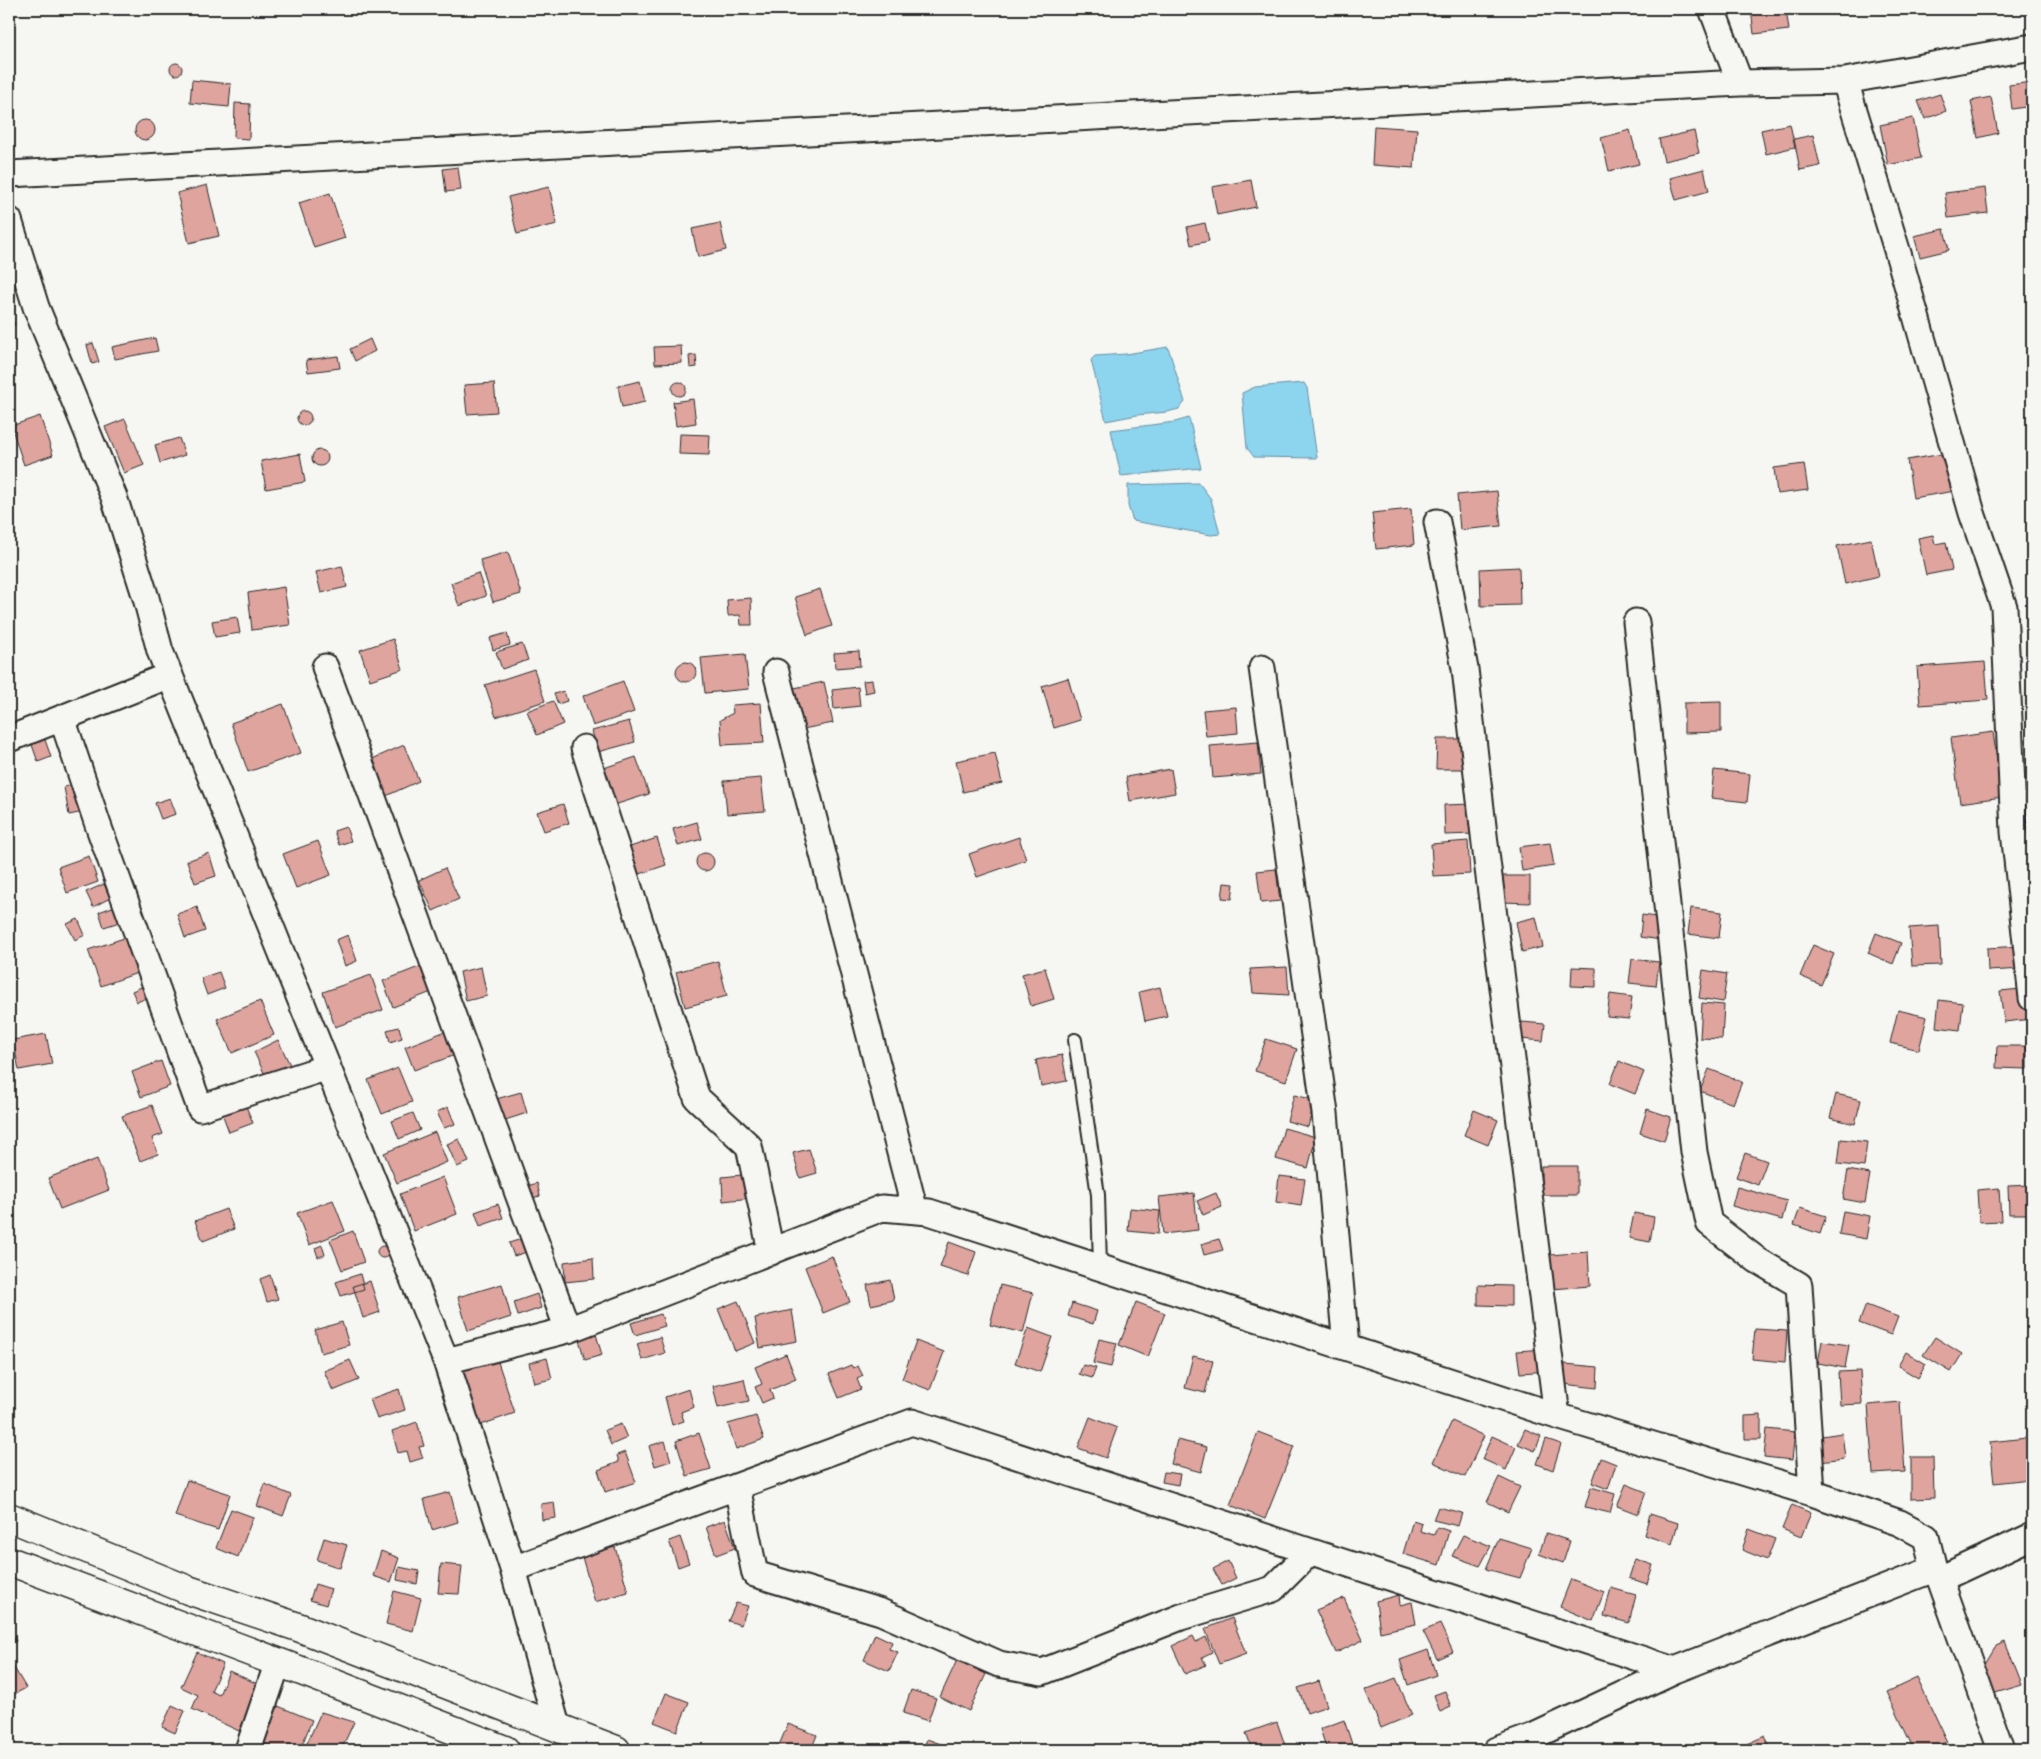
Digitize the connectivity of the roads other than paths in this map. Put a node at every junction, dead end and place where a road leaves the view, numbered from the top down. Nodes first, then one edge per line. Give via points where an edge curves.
1 (1712, 9) edge
2 (2032, 47) edge
3 (1845, 80) junction
4 (1740, 83) junction
5 (9, 174) edge
6 (9, 220) edge
7 (1437, 522) dead end
8 (1636, 622) dead end
9 (325, 666) dead end
10 (1262, 668) dead end
11 (776, 672) dead end
12 (170, 675) junction
13 (62, 718) junction
14 (9, 739) edge
15 (584, 748) dead end
16 (2032, 998) edge
17 (1075, 1040) dead end
18 (328, 1067) junction
19 (915, 1211) junction
20 (771, 1252) junction
21 (1100, 1267) junction
22 (568, 1330) junction
23 (1346, 1347) junction
24 (446, 1361) junction
25 (1557, 1416) junction
26 (737, 1487) junction
27 (1812, 1493) junction
28 (9, 1517) edge
29 (2032, 1536) edge
30 (1310, 1552) junction
31 (9, 1561) edge
32 (513, 1569) junction
33 (1937, 1574) junction
34 (278, 1662) junction
35 (1675, 1670) junction
36 (557, 1726) junction
37 (1536, 1743) edge
38 (248, 1750) edge
39 (505, 1750) edge
40 (616, 1750) edge
41 (1496, 1750) edge
42 (2001, 1750) edge

1 - 4 street
2 - 3 street
3 - 4 street
3 - 16 street via 1972,513 2004,608 2014,832
4 - 5 street
6 - 12 street via 36,307 114,497
7 - 25 street via 1465,669
8 - 27 street via 1694,1152 1709,1223 1757,1260 1799,1285
9 - 22 street
10 - 23 street via 1325,1113
11 - 19 street
12 - 13 street
12 - 18 street
13 - 14 street
13 - 18 street via 200,1108
15 - 20 street via 696,1098 749,1146
17 - 21 lane via 1098,1195
18 - 24 street
19 - 20 street via 882,1208
19 - 21 street via 929,1212
20 - 22 street
21 - 23 street
22 - 24 street
23 - 25 street
24 - 32 street
25 - 27 street
26 - 30 street via 912,1422
26 - 30 street via 755,1574 881,1612 999,1664 1042,1672 1181,1617 1273,1590
26 - 32 street
27 - 33 street via 1900,1524 1926,1537
28 - 36 main road via 188,1590 298,1627
29 - 33 street
30 - 35 street
31 - 34 main road
32 - 36 street
33 - 35 street
33 - 42 street
34 - 38 street
34 - 39 main road
35 - 37 street
36 - 40 main road
37 - 41 street

